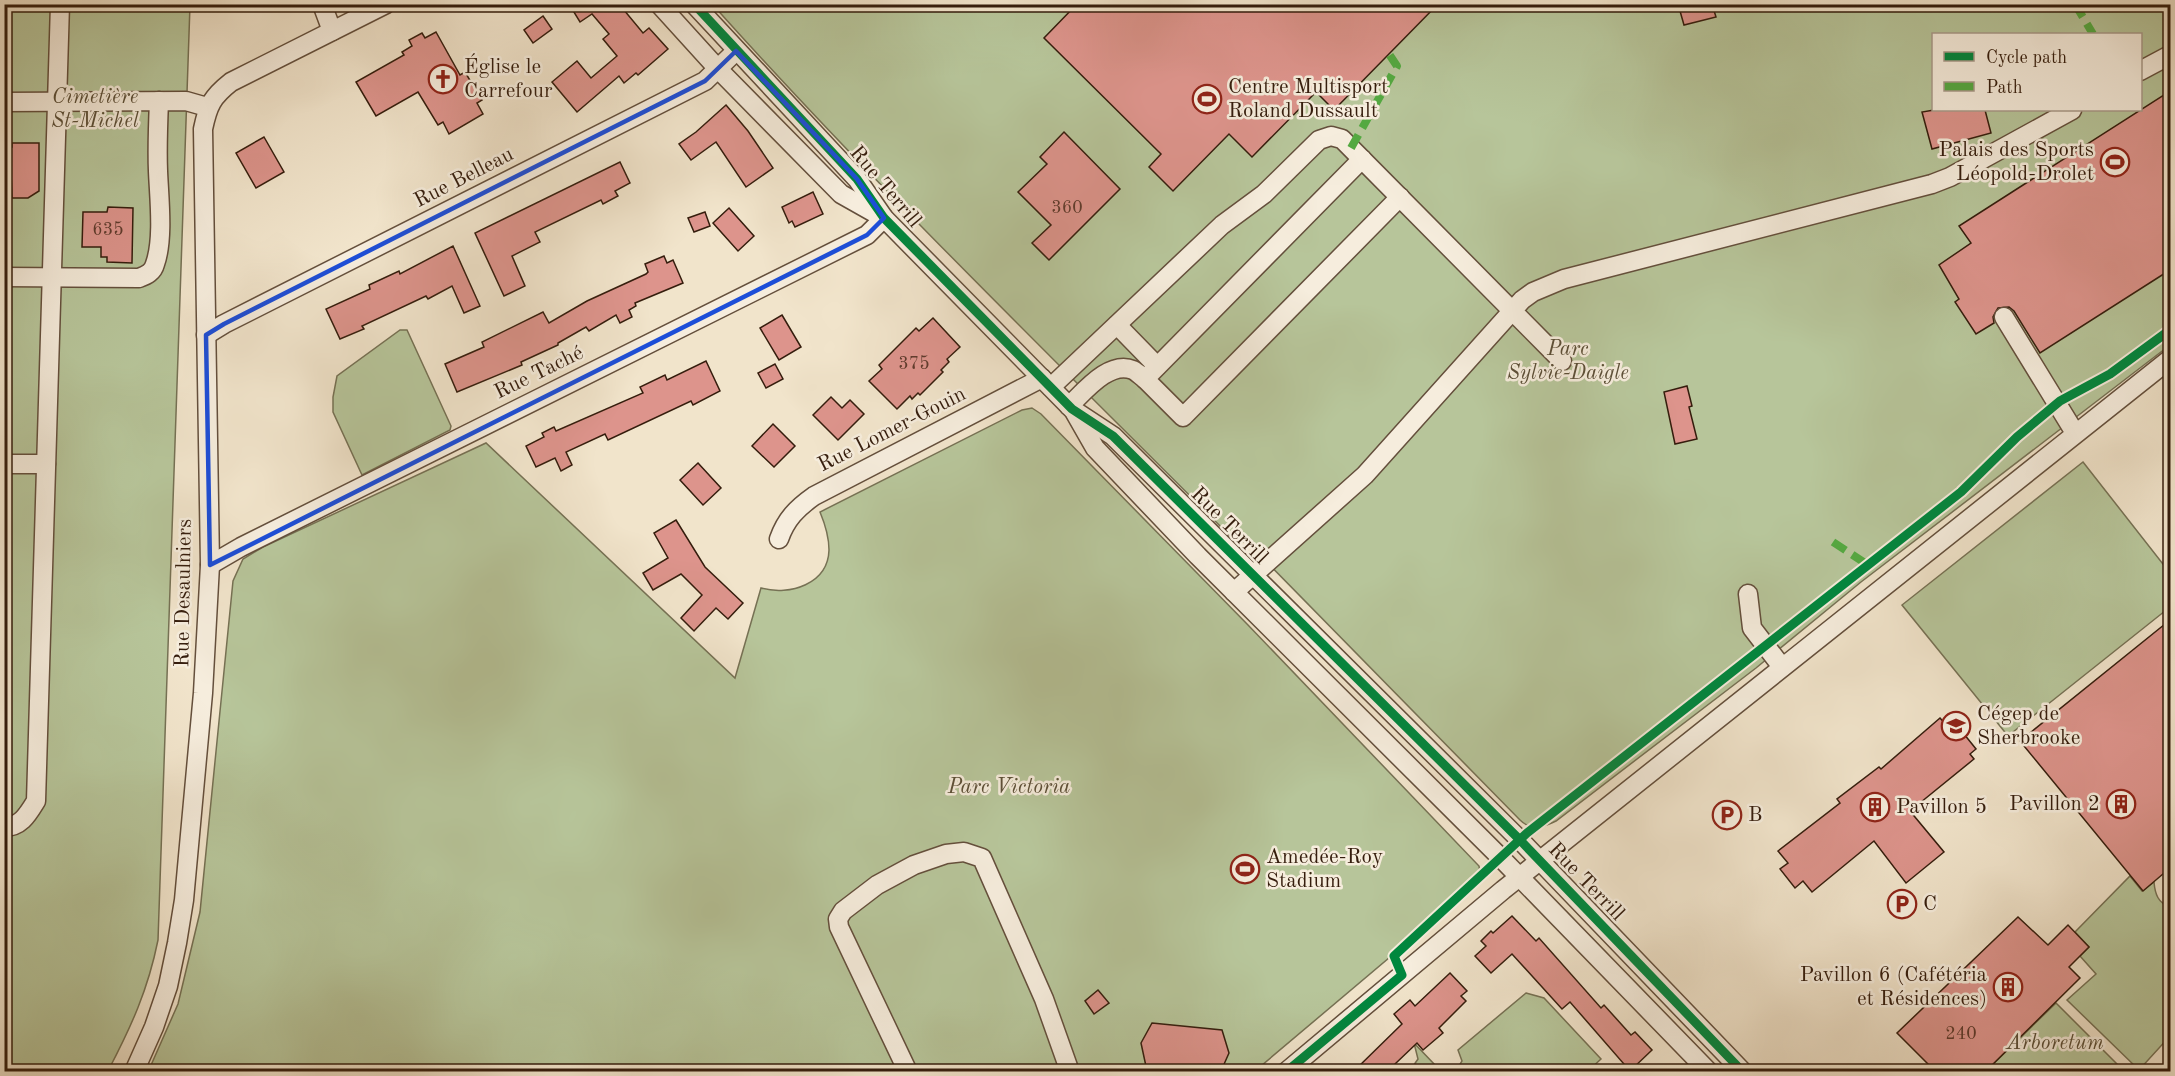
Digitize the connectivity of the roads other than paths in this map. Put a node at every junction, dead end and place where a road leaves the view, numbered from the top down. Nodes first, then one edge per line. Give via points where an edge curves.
1 (60, 4) edge
2 (322, 4) edge
3 (386, 4) edge
4 (659, 4) edge
5 (694, 4) edge
6 (332, 31) junction
7 (736, 51) junction
8 (2170, 55) edge
9 (718, 69) junction
10 (2142, 70) edge
11 (159, 101) junction
12 (4, 102) edge
13 (57, 102) junction
14 (207, 107) junction
15 (2070, 111) edge
16 (1362, 159) junction
17 (1400, 197) junction
18 (884, 218) junction
19 (4, 277) edge
20 (52, 277) junction
21 (1513, 311) junction
22 (2004, 317) dead end
23 (1117, 325) junction
24 (206, 335) junction
25 (2170, 359) edge
26 (1562, 361) dead end
27 (1151, 373) junction
28 (1046, 383) junction
29 (1071, 408) junction
30 (2075, 433) junction
31 (4, 464) edge
32 (46, 464) junction
33 (779, 538) dead end
34 (210, 566) junction
35 (1253, 576) junction
36 (1234, 592) junction
37 (1748, 594) dead end
38 (1782, 667) junction
39 (4, 827) edge
40 (1539, 860) junction
41 (1519, 876) junction
42 (1714, 1042) junction
43 (1697, 1068) edge
44 (134, 1071) edge
45 (908, 1071) edge
46 (1070, 1071) edge
47 (1286, 1071) edge
48 (1743, 1071) edge

1 - 13 street
2 - 6 street
3 - 6 street
4 - 9 street, Rue Terrill
5 - 7 street, Rue Terrill
6 - 14 street via 231,82
7 - 9 street, Rue Belleau
7 - 18 street, Rue Terrill via 857,179
8 - 10 street
9 - 18 street, Rue Terrill via 841,194
9 - 24 street, Rue Belleau via 705,81
11 - 13 street
11 - 14 street via 186,101
11 - 20 street via 160,204 155,266 139,278
12 - 13 street
13 - 20 street
14 - 24 street, Rue Desaulniers via 202,129
15 - 21 street via 1935,183 1563,279 1533,292
16 - 17 street, Rue Lomer-Gouin
16 - 23 street, Rue Lomer-Gouin via 1342,139 1331,136 1319,140
16 - 27 street
17 - 21 street, Rue Lomer-Gouin
17 - 27 street via 1183,417
18 - 28 street, Rue Terrill
18 - 34 street, Rue Taché via 867,235 241,547
19 - 20 street
20 - 32 street
21 - 26 street, Rue Lomer-Gouin
21 - 35 street via 1365,476
22 - 30 street
23 - 27 street
23 - 28 street, Rue Lomer-Gouin
24 - 34 street, Rue Desaulniers
25 - 30 street
27 - 29 street via 1129,369 1106,373
28 - 29 street, Rue Terrill
28 - 33 street, Rue Lomer-Gouin via 814,496 793,513
29 - 35 street, Rue Terrill via 1113,436
29 - 36 street, Rue Terrill via 1095,447
30 - 38 street
31 - 32 street
32 - 39 street via 36,801 25,820
34 - 44 street, Rue Desaulniers via 184,900 168,986
35 - 36 street
35 - 40 street, Rue Terrill
36 - 41 street, Rue Terrill
37 - 38 street via 1752,628
38 - 40 street
40 - 41 street
40 - 42 street, Rue Terrill
41 - 43 street, Rue Terrill
41 - 47 street
42 - 43 street
42 - 48 street, Rue Terrill
45 - 46 street via 838,919 877,885 905,870 946,854 964,852 982,858 1044,999

